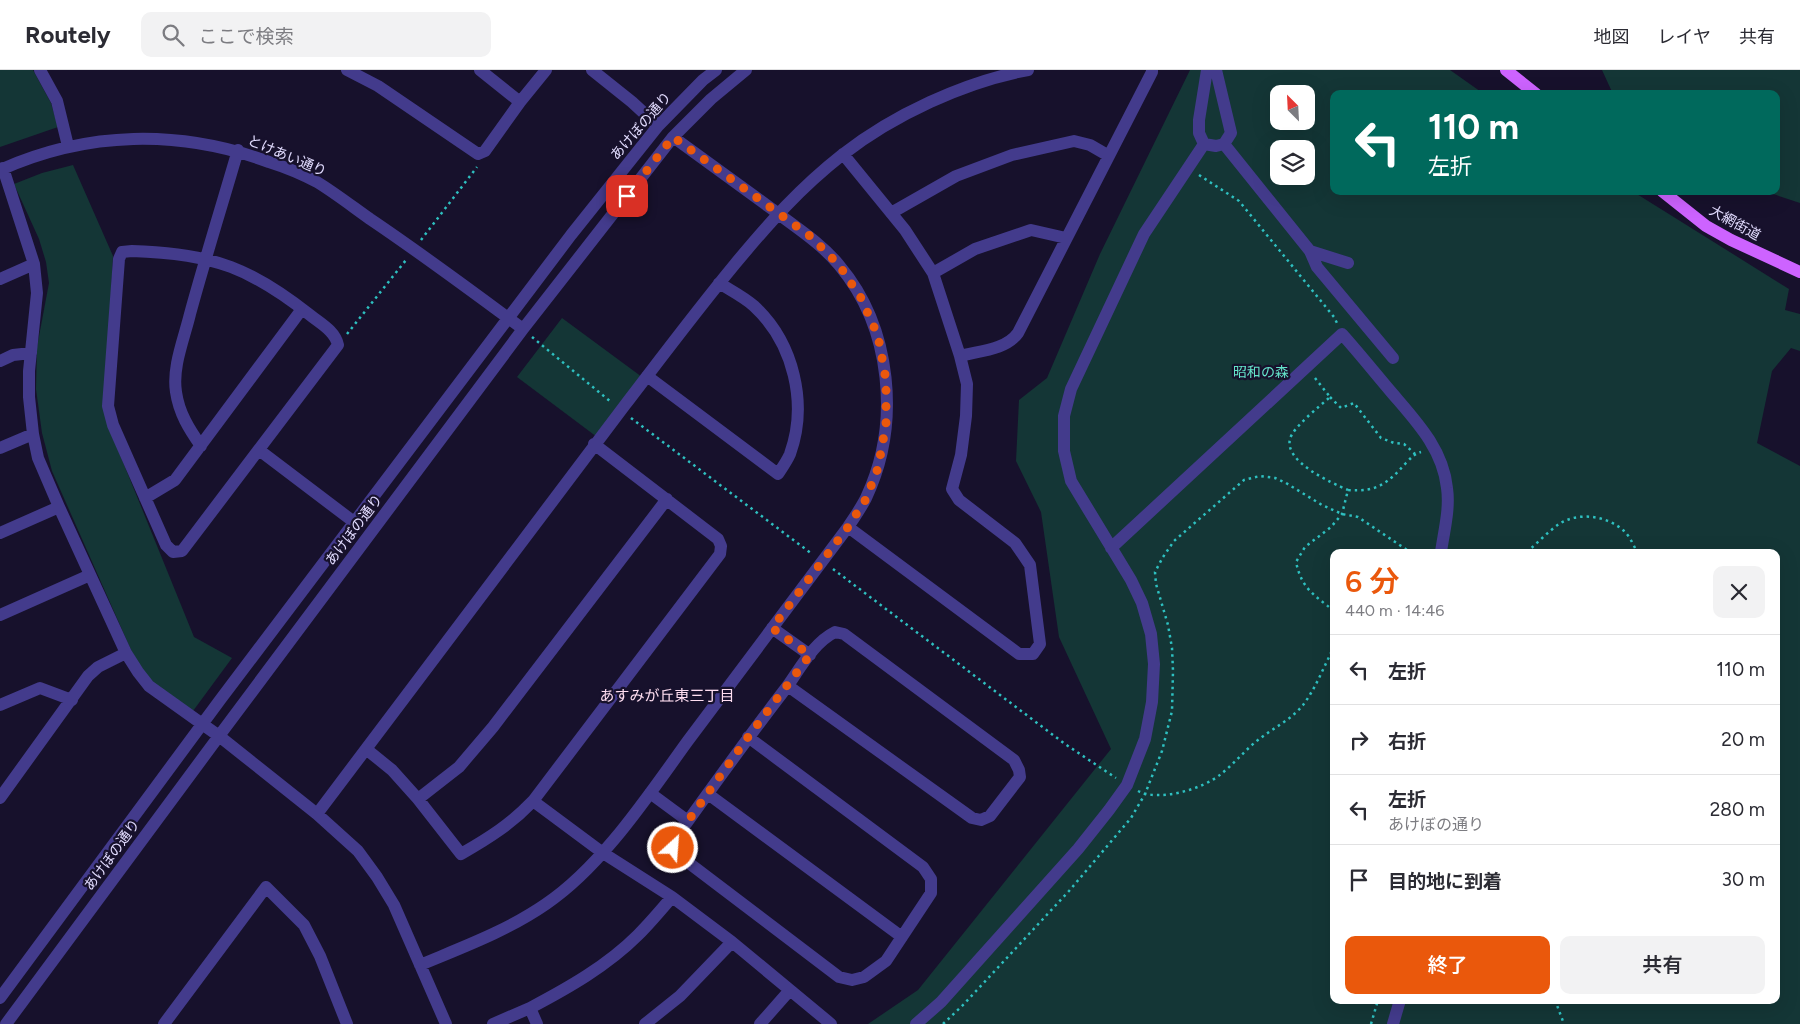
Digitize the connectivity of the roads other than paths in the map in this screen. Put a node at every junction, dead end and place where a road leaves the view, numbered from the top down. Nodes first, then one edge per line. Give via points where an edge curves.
1 (40, 70) edge
2 (347, 70) edge
3 (480, 70) edge
4 (546, 70) edge
5 (592, 70) edge
6 (716, 70) edge
7 (746, 70) edge
8 (1028, 70) edge
9 (1152, 70) edge
10 (1207, 70) edge
11 (1216, 70) edge
12 (1506, 70) edge
13 (1531, 90) edge
14 (520, 102) junction
15 (658, 126) junction
16 (673, 137) junction
17 (1204, 144) junction
18 (1224, 144) junction
19 (68, 146) junction
20 (238, 150) junction
21 (843, 154) junction
22 (1109, 156) junction
23 (2, 169) edge
24 (1667, 195) edge
25 (777, 213) junction
26 (890, 213) junction
27 (1066, 238) junction
28 (1310, 251) junction
29 (205, 260) junction
30 (1348, 263) dead end
31 (34, 264) junction
32 (1800, 272) edge
33 (933, 273) junction
34 (0, 279) edge
35 (719, 283) junction
36 (302, 309) junction
37 (508, 318) junction
38 (523, 329) junction
39 (31, 352) junction
40 (960, 356) junction
41 (1394, 358) dead end
42 (0, 361) edge
43 (647, 376) junction
44 (33, 434) junction
45 (594, 444) junction
46 (202, 446) junction
47 (0, 448) edge
48 (258, 450) junction
49 (145, 498) junction
50 (667, 499) junction
51 (59, 508) junction
52 (354, 522) junction
53 (848, 527) junction
54 (0, 533) edge
55 (1111, 548) junction
56 (1441, 549) edge
57 (90, 575) junction
58 (0, 615) edge
59 (772, 628) junction
60 (126, 653) junction
61 (810, 655) junction
62 (788, 686) junction
63 (72, 700) junction
64 (0, 705) edge
65 (202, 724) junction
66 (219, 736) junction
67 (748, 737) junction
68 (366, 749) junction
69 (650, 793) junction
70 (708, 794) junction
71 (0, 798) edge
72 (418, 800) junction
73 (533, 802) junction
74 (317, 814) junction
75 (688, 821) junction
76 (603, 852) junction
77 (672, 898) junction
78 (902, 938) junction
79 (732, 942) junction
80 (420, 965) junction
81 (790, 990) junction
82 (0, 998) edge
83 (1399, 1004) edge
84 (530, 1008) junction
85 (6, 1024) edge
86 (164, 1024) edge
87 (347, 1024) edge
88 (446, 1024) edge
89 (492, 1024) edge
90 (537, 1024) edge
91 (645, 1024) edge
92 (760, 1024) edge
93 (832, 1024) edge
94 (916, 1024) edge
95 (1394, 1024) edge

1 - 19 street via 56,101
2 - 14 street via 378,86 478,154 485,151
3 - 14 street
4 - 14 street
5 - 15 street
6 - 15 street, あけぼの通り
7 - 16 street, あけぼの通り
8 - 21 street via 973,85 924,105
9 - 22 street
10 - 17 street via 1199,120 1199,133
11 - 18 street via 1231,133
12 - 13 main road
15 - 37 street, あけぼの通り
16 - 25 street
16 - 38 street, あけぼの通り
17 - 18 street
17 - 55 street via 1144,234 1071,389 1064,416 1064,451 1072,481
18 - 28 street
19 - 20 street, とけあい通り via 109,140 154,139 198,142
19 - 23 street, とけあい通り
20 - 29 street
20 - 37 street, とけあい通り via 316,182 415,249
21 - 25 street
21 - 26 street
22 - 26 street via 1090,145 1074,141 1012,155 956,176
22 - 27 street
23 - 31 street
24 - 32 main road, 大網街道 via 1706,226
25 - 35 street
25 - 53 street via 810,236 839,265 861,298 878,336 886,380 886,424 878,468 866,499
26 - 33 street
27 - 33 street via 1031,230 975,249
27 - 40 street via 1015,338 1002,346
28 - 30 street
28 - 41 street via 1317,267
29 - 36 street via 230,266 261,281
29 - 46 street via 177,364 175,391 181,414
29 - 49 street via 167,252 132,251 122,252 119,259 108,406
31 - 34 street
31 - 39 street via 37,293
33 - 40 street
35 - 43 street
35 - 43 street via 754,306 788,354 799,411 789,456 778,474
36 - 46 street
36 - 48 street via 336,336 338,345
37 - 38 street, とけあい通り
37 - 52 street, あけぼの通り
38 - 66 street, あけぼの通り
39 - 42 street
39 - 44 street via 29,397
40 - 53 street via 967,384 966,416 952,489 959,500 1015,543 1030,565 1040,644 1033,654 1019,654
43 - 45 street
44 - 47 street
44 - 51 street via 38,458
45 - 50 street
45 - 68 street
46 - 49 street via 175,480
48 - 49 street via 182,551 173,552 166,545
48 - 52 street
50 - 72 street via 494,727 459,767
50 - 73 street via 718,539 720,554
51 - 54 street
51 - 57 street
52 - 65 street, あけぼの通り
53 - 59 street
55 - 56 street via 1342,334 1423,430 1435,449 1448,487
55 - 94 street via 1142,603 1151,634 1154,664 1152,702 1145,739 1127,785 1078,849 941,1002
57 - 58 street
57 - 60 street
59 - 61 street
59 - 69 street
60 - 63 street via 98,667
60 - 65 street via 149,686
61 - 62 street
61 - 62 street via 826,637 835,632 844,634 1014,760 1020,777 990,816 981,820 972,818
62 - 67 street
63 - 64 street via 40,688
63 - 71 street
65 - 66 street
65 - 82 street, あけぼの通り
66 - 74 street
66 - 85 street, あけぼの通り
67 - 70 street
67 - 78 street via 923,867 931,879 930,893
68 - 72 street via 392,770
68 - 74 street
69 - 75 street
69 - 76 street
70 - 75 street
70 - 78 street
72 - 73 street via 461,854 492,837
73 - 76 street
74 - 80 street via 358,851 377,877 394,905
75 - 78 street via 673,842 677,854 839,977 852,980 864,977 886,961
76 - 77 street
76 - 80 street via 547,904 510,927
77 - 79 street
77 - 84 street via 637,936 594,971
79 - 81 street
79 - 91 street via 680,996
80 - 88 street
81 - 92 street
81 - 93 street
83 - 95 street
84 - 89 street
84 - 90 street
86 - 87 street via 266,887 304,925

